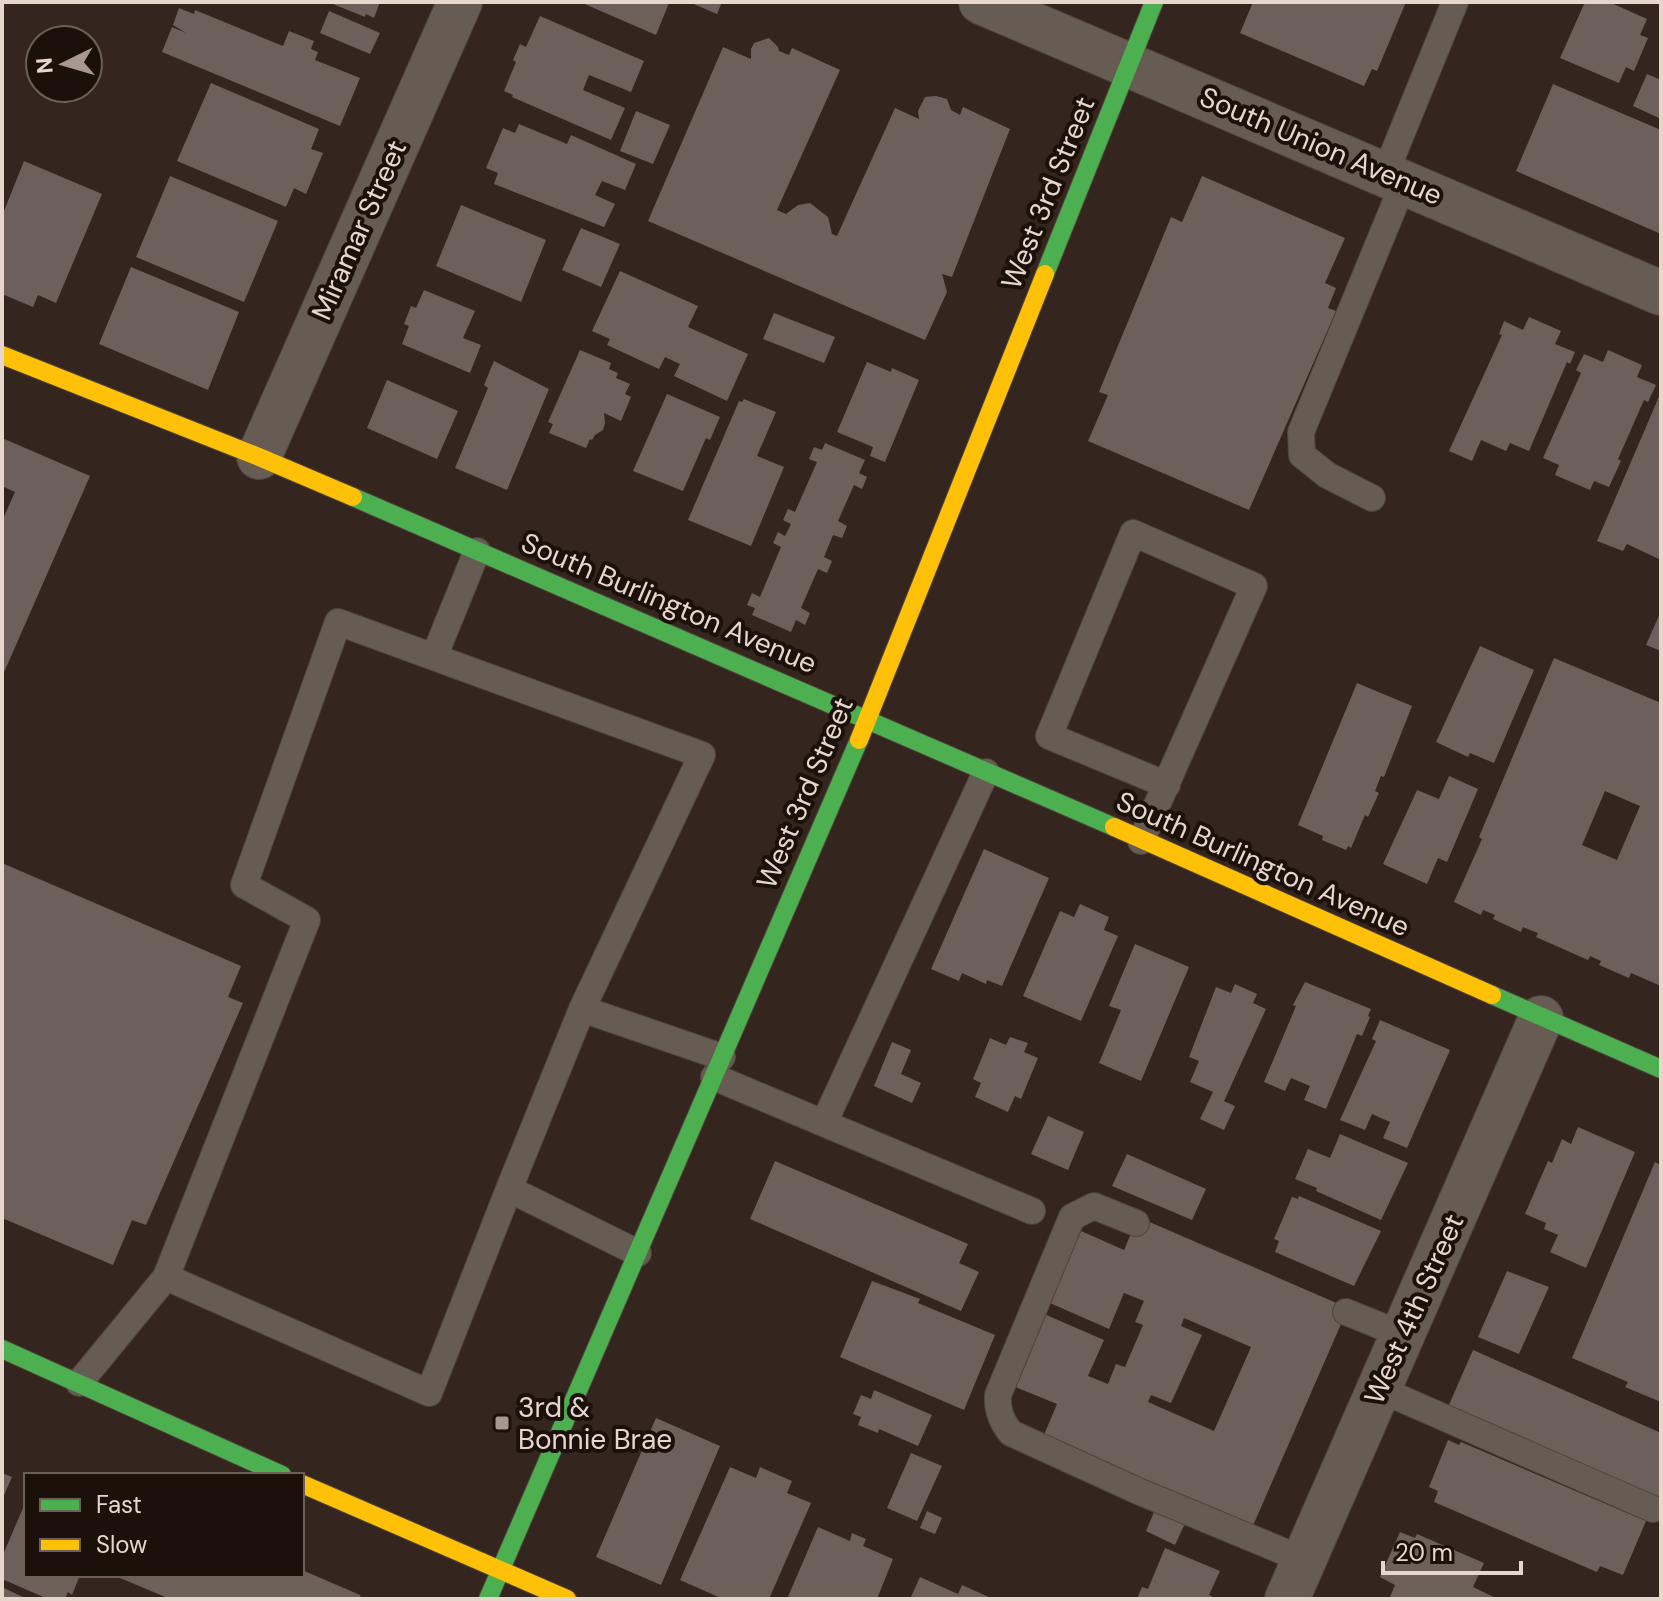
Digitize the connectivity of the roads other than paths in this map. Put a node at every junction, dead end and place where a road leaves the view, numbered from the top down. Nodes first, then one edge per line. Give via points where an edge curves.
1 (460, 2) edge
2 (981, 2) edge
3 (1154, 2) edge
4 (1455, 2) edge
5 (1130, 64) junction
6 (1395, 178) junction
7 (1661, 293) edge
8 (2, 355) edge
9 (259, 457) junction
10 (1372, 498) dead end
11 (477, 551) junction
12 (434, 657) junction
13 (868, 719) junction
14 (986, 772) junction
15 (1167, 785) junction
16 (1141, 841) junction
17 (582, 1009) junction
18 (1541, 1018) junction
19 (718, 1067) junction
20 (1661, 1069) edge
21 (824, 1123) junction
22 (509, 1189) junction
23 (1032, 1211) dead end
24 (1136, 1223) dead end
25 (638, 1253) junction
26 (166, 1277) junction
27 (1346, 1312) dead end
28 (1403, 1335) junction
29 (2, 1349) edge
30 (79, 1383) junction
31 (1379, 1389) junction
32 (278, 1473) edge
33 (304, 1485) edge
34 (1653, 1509) dead end
35 (501, 1571) junction
36 (1296, 1580) edge
37 (488, 1599) edge
38 (567, 1599) edge

1 - 9 street, Miramar Street
2 - 5 street, South Union Avenue
3 - 5 street, West 3rd Street
4 - 6 lane
5 - 6 street, South Union Avenue
5 - 13 street, West 3rd Street
6 - 7 street, South Union Avenue
6 - 10 lane via 1301,432 1302,455
8 - 9 street, South Burlington Avenue
9 - 11 street, South Burlington Avenue
11 - 12 lane
11 - 13 street, South Burlington Avenue
12 - 17 lane via 702,755
12 - 26 lane via 338,622 244,885 307,920
13 - 14 street, South Burlington Avenue
13 - 19 street, West 3rd Street
14 - 16 street, South Burlington Avenue
14 - 21 lane
15 - 15 lane via 1254,586 1133,533 1049,736
15 - 16 lane
16 - 18 street, South Burlington Avenue
17 - 19 lane
17 - 22 lane
18 - 20 street, South Burlington Avenue
18 - 28 street, West 4th Street
19 - 21 lane
19 - 25 street, West 3rd Street
21 - 23 lane
22 - 25 lane
22 - 26 lane via 429,1393
24 - 36 lane via 1094,1206 1072,1217 998,1395 1004,1425
25 - 35 street, West 3rd Street
26 - 30 lane
27 - 28 lane
28 - 31 street, West 4th Street
29 - 30 street
30 - 32 street
31 - 34 lane
31 - 36 street, West 4th Street
33 - 35 street
35 - 37 street, West 3rd Street
35 - 38 street

